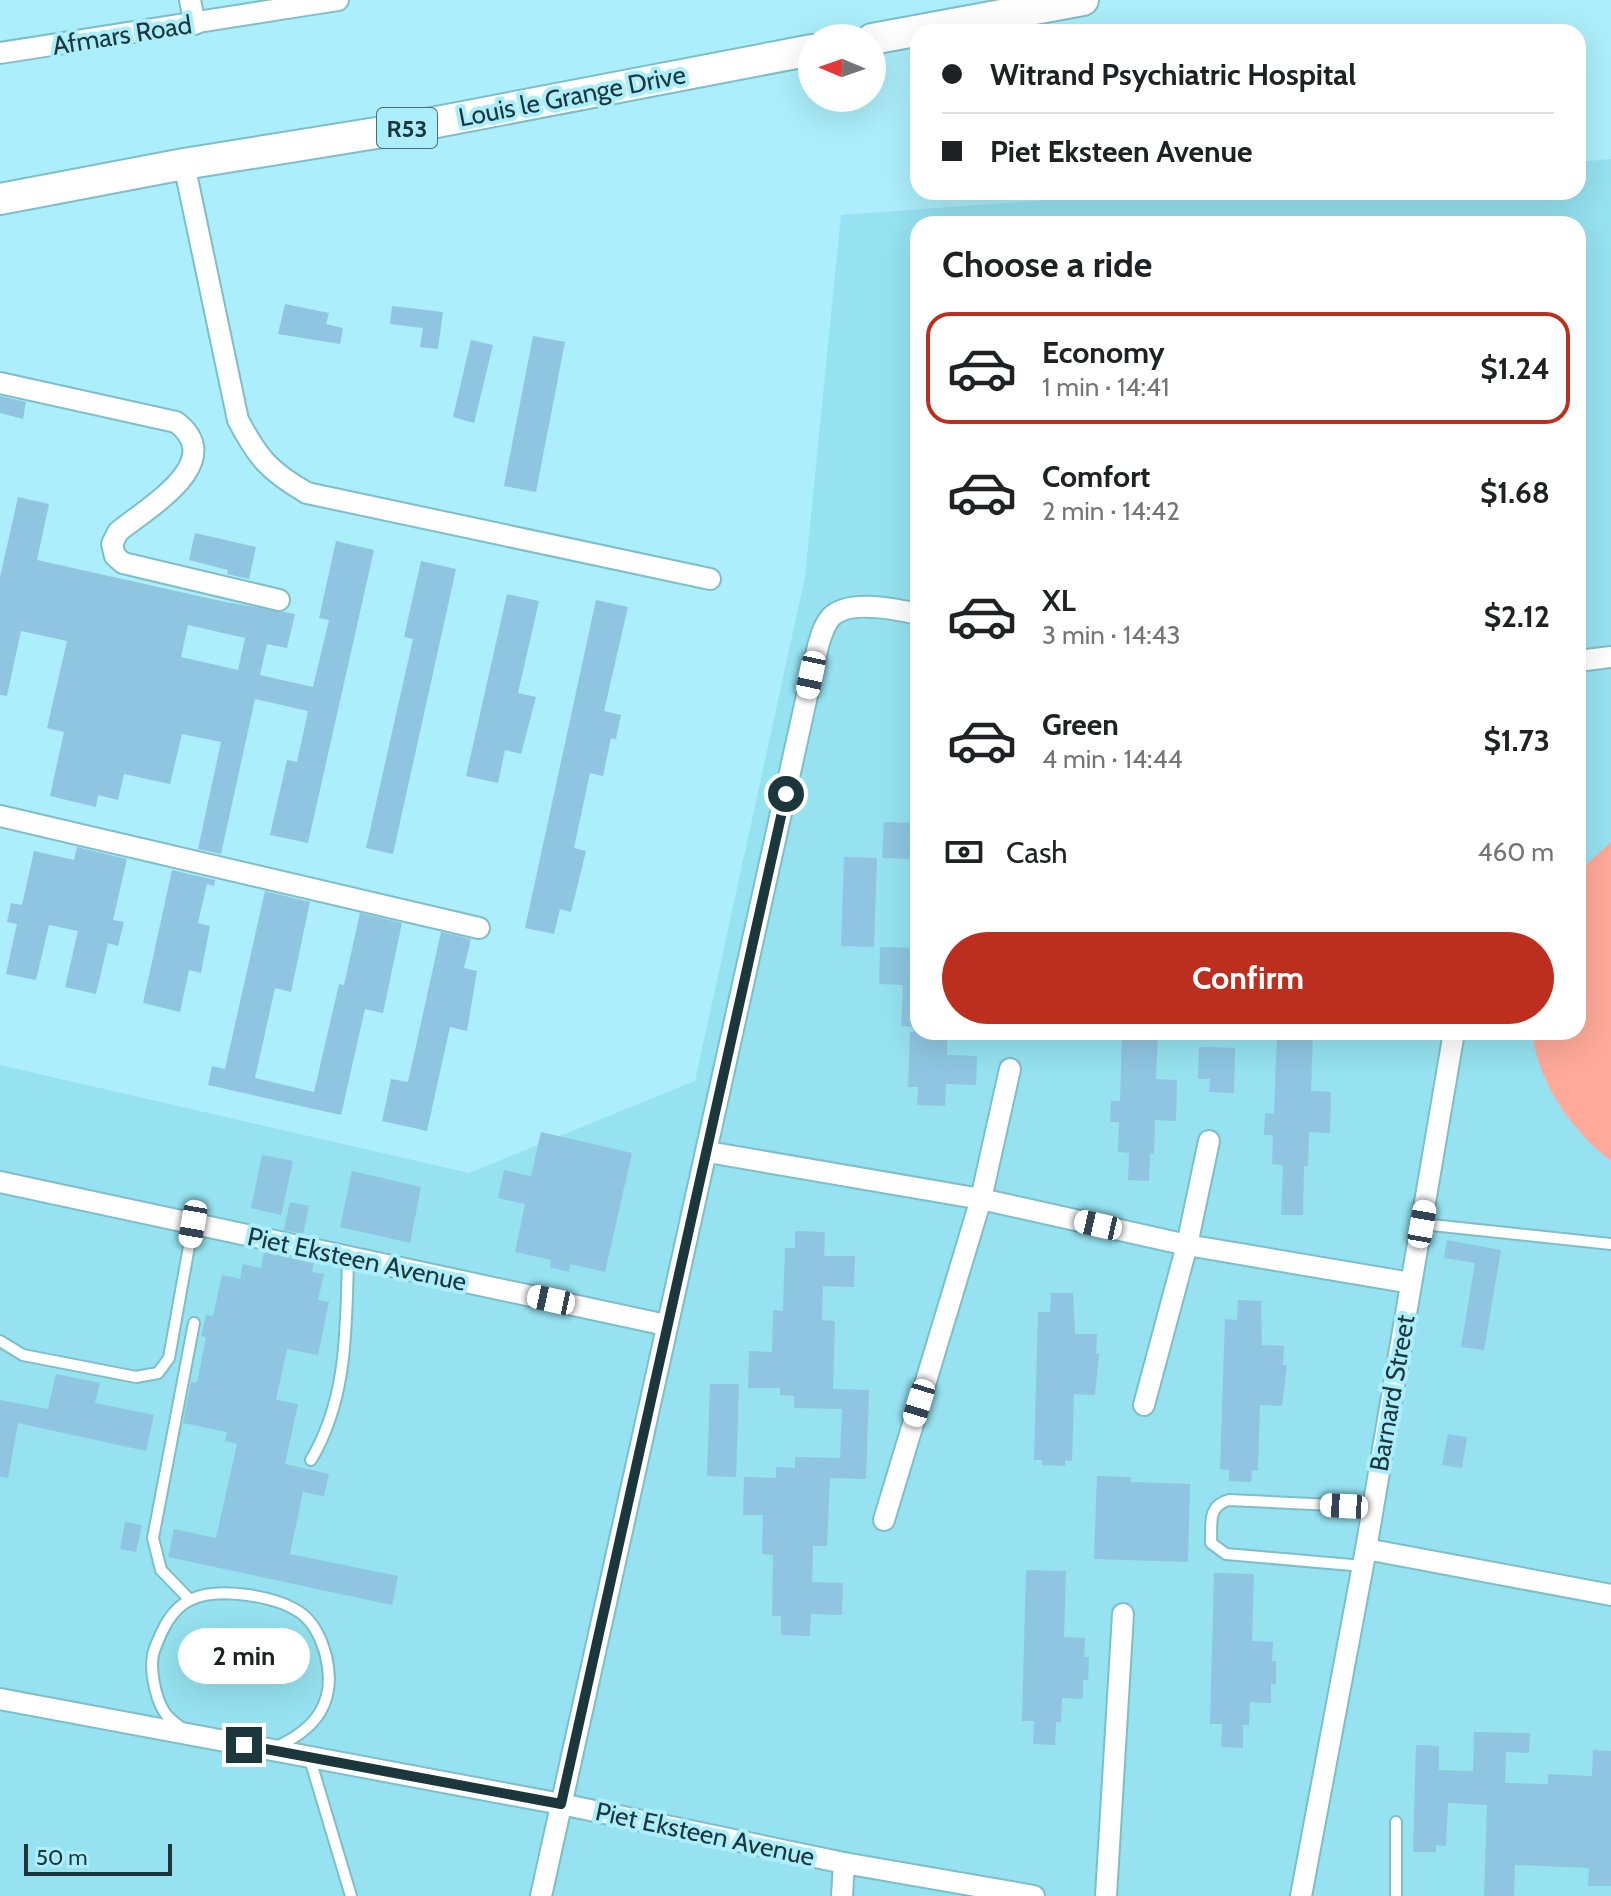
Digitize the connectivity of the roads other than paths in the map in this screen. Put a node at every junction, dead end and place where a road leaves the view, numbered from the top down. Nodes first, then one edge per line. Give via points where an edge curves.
1 (190, 0) edge
2 (338, 0) edge
3 (1083, 0) edge
4 (195, 24) junction
5 (953, 24) edge
6 (910, 32) edge
7 (886, 36) edge
8 (0, 53) edge
9 (798, 53) edge
10 (184, 164) junction
11 (0, 199) edge
12 (0, 383) edge
13 (710, 579) dead end
14 (279, 600) dead end
15 (910, 612) edge
16 (1611, 657) edge
17 (1586, 660) edge
18 (0, 816) edge
19 (479, 928) dead end
20 (1453, 1040) edge
21 (1010, 1069) dead end
22 (1209, 1141) dead end
23 (708, 1152) junction
24 (0, 1182) edge
25 (981, 1199) junction
26 (193, 1224) junction
27 (1422, 1224) junction
28 (1611, 1244) edge
29 (1187, 1245) junction
30 (348, 1257) junction
31 (1411, 1283) junction
32 (194, 1323) dead end
33 (666, 1325) junction
34 (0, 1341) edge
35 (1144, 1405) dead end
36 (311, 1460) dead end
37 (1373, 1507) junction
38 (884, 1520) dead end
39 (1365, 1557) junction
40 (1611, 1595) edge
41 (190, 1600) junction
42 (1123, 1614) dead end
43 (0, 1699) edge
44 (190, 1736) junction
45 (270, 1750) junction
46 (309, 1756) junction
47 (561, 1804) junction
48 (1396, 1822) dead end
49 (844, 1863) junction
50 (351, 1896) edge
51 (541, 1896) edge
52 (842, 1896) edge
53 (1034, 1896) edge
54 (1106, 1896) edge
55 (1301, 1896) edge
56 (1396, 1896) edge

1 - 4 street
2 - 4 street, Afmars Road
3 - 5 main road
4 - 8 street, Afmars Road
6 - 7 main road
9 - 10 main road, Louis le Grange Drive / R53 via 395,130
10 - 11 main road, Louis le Grange Drive / R53
10 - 13 street via 238,420 254,451 276,475 307,493
12 - 14 street via 176,422 186,429 192,440 190,467 182,481 118,532 112,544 115,556 123,563
15 - 23 street via 884,607 839,611 822,632
16 - 17 street
18 - 19 street
20 - 27 street, Barnard Street
21 - 25 street
22 - 29 street
23 - 25 street
23 - 33 street
24 - 26 street, Piet Eksteen Avenue
25 - 29 street
25 - 38 street
26 - 30 street, Piet Eksteen Avenue
26 - 34 lane via 169,1358 158,1373 117,1374 23,1355
27 - 28 lane
27 - 31 street, Barnard Street
29 - 31 street
29 - 35 street
30 - 33 street, Piet Eksteen Avenue
30 - 36 lane via 345,1350 336,1403 326,1436
31 - 37 street, Barnard Street
32 - 41 lane via 153,1538 161,1570
33 - 47 street
37 - 39 street, Barnard Street
37 - 39 lane via 1229,1500 1212,1510 1211,1543 1226,1554
39 - 40 street
39 - 55 street, Barnard Street
41 - 44 lane via 165,1622 153,1654 155,1685 166,1714
41 - 45 lane via 225,1593 273,1599 303,1615 322,1640 330,1673 325,1706 300,1736
42 - 54 street
43 - 44 street, Piet Eksteen Avenue
44 - 45 street, Piet Eksteen Avenue
45 - 46 street, Piet Eksteen Avenue
46 - 47 street, Piet Eksteen Avenue
46 - 50 lane
47 - 49 street, Piet Eksteen Avenue
47 - 51 street
48 - 56 lane
49 - 52 street
49 - 53 street, Piet Eksteen Avenue

